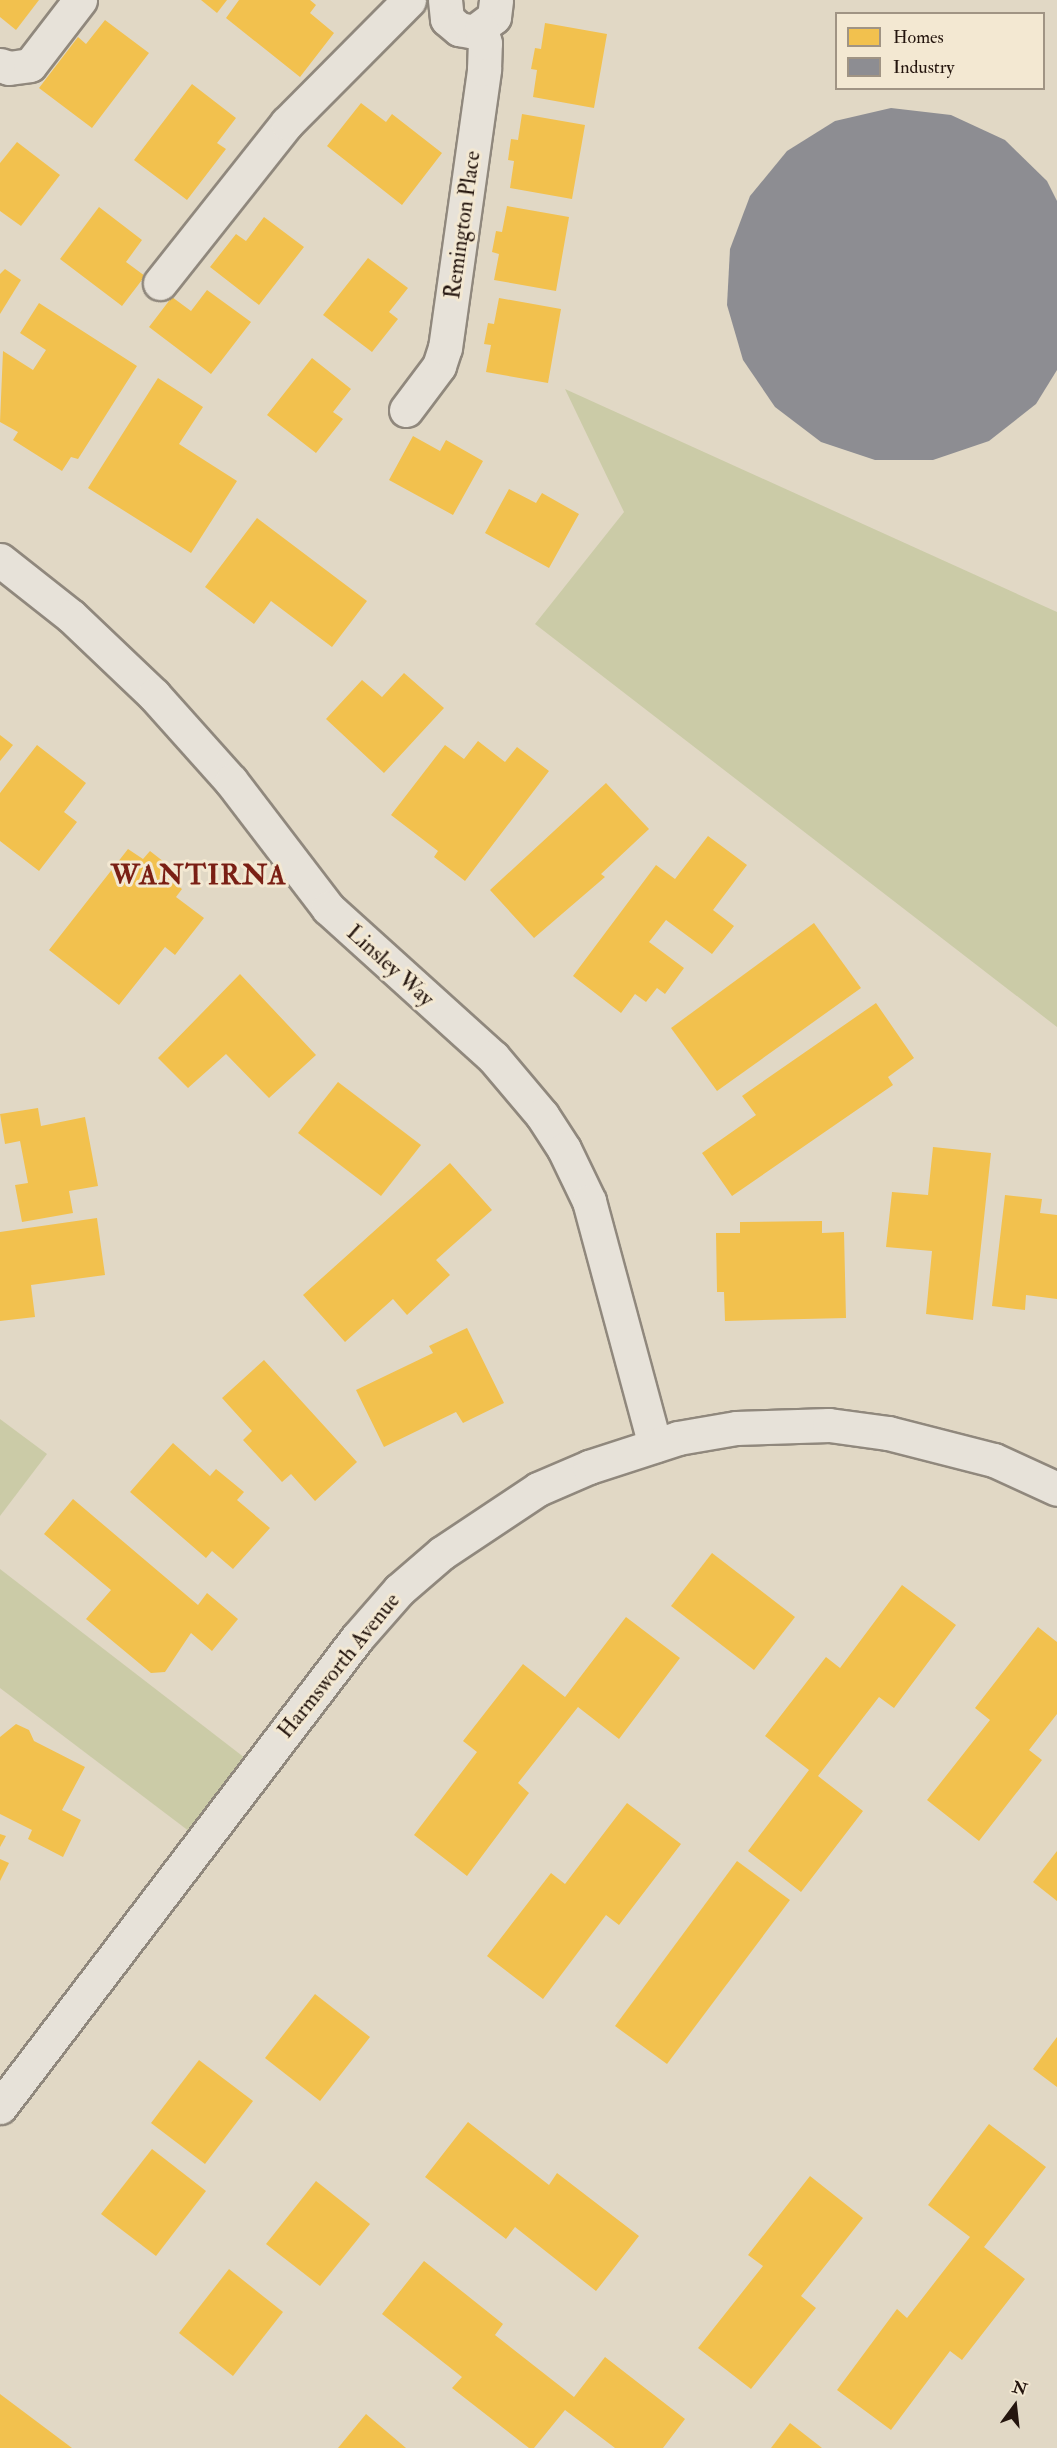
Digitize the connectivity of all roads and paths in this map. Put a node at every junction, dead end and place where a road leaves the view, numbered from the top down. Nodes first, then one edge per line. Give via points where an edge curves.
1 (80, 0) edge
2 (410, 0) edge
3 (445, 0) edge
4 (496, 0) edge
5 (480, 29) junction
6 (0, 65) edge
7 (160, 284) dead end
8 (406, 410) dead end
9 (0, 560) edge
10 (655, 1445) junction
11 (1057, 1489) edge
12 (0, 2107) edge

1 - 6 street via 30,65
2 - 7 street via 287,123
3 - 5 street via 445,12 453,24 466,31
4 - 5 street via 494,17
5 - 8 street, Remington Place via 485,43 484,69 446,348 439,366
9 - 10 street, Linsley Way via 71,616 154,695 231,781 328,908 493,1057 542,1115 564,1149 589,1202
10 - 11 street, Harmsworth Avenue via 736,1428 829,1425 888,1433 984,1457
10 - 12 street, Harmsworth Avenue via 538,1489 490,1518 399,1590 357,1638

